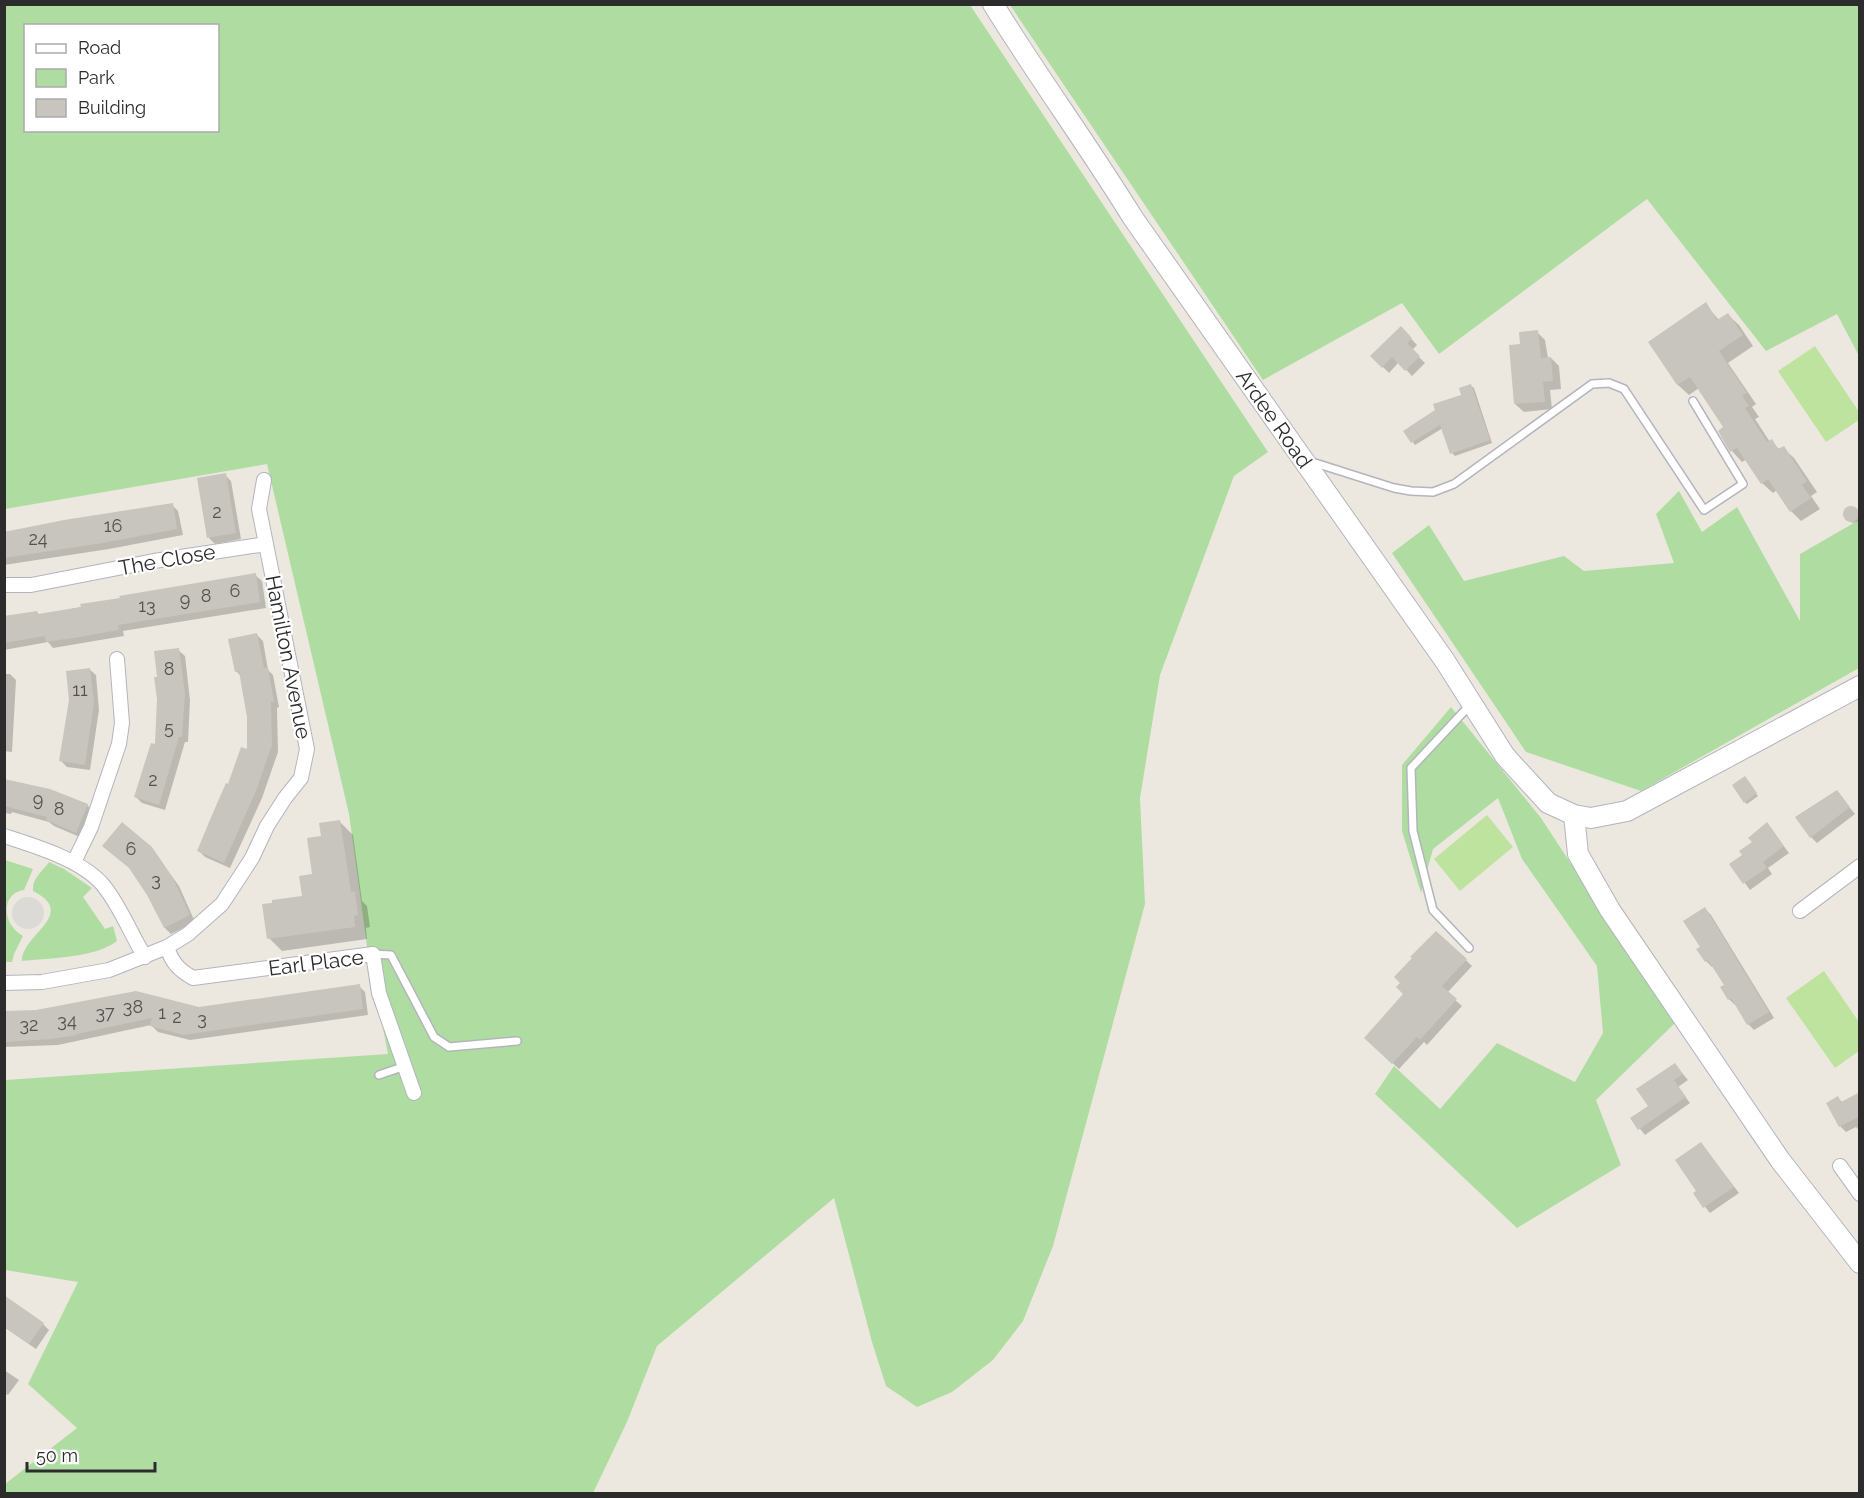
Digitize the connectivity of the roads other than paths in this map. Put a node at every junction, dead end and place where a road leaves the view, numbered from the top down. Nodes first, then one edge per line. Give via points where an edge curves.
1 (993, 4) edge
2 (1693, 401) dead end
3 (1301, 459) junction
4 (264, 480) dead end
5 (266, 544) junction
6 (4, 585) edge
7 (117, 659) dead end
8 (1860, 686) edge
9 (1472, 703) junction
10 (1574, 815) junction
11 (4, 836) edge
12 (74, 862) junction
13 (1860, 866) edge
14 (1800, 910) dead end
15 (167, 947) junction
16 (1468, 948) dead end
17 (373, 954) junction
18 (145, 957) junction
19 (4, 983) edge
20 (517, 1041) dead end
21 (405, 1066) junction
22 (379, 1075) dead end
23 (414, 1093) dead end
24 (1840, 1166) dead end
25 (1860, 1194) edge
26 (1860, 1263) edge

1 - 3 main road, Ardee Road via 1133,218
2 - 3 lane via 1743,484 1704,510 1624,389 1609,383 1592,384 1454,484 1433,492 1394,488
3 - 9 main road, Ardee Road
4 - 5 street via 259,509
5 - 6 street, The Close via 31,585
5 - 15 street, Hamilton Avenue via 307,749 305,764 301,778 267,826 222,904
7 - 12 street via 122,723 119,744 91,827
8 - 10 main road via 1627,811 1591,818
9 - 10 main road, Ardee Road via 1505,756 1548,803
9 - 16 lane via 1411,768 1413,831 1432,910
10 - 26 main road via 1578,854 1610,910 1780,1160
11 - 12 street
12 - 18 street via 102,884
13 - 14 street
15 - 17 street, Earl Place via 179,970 193,978
15 - 18 street, Hamilton Avenue
17 - 20 lane via 391,955 434,1037 449,1047
17 - 21 street, Earl Place via 379,993
18 - 19 street, Hamilton Avenue via 97,973 42,982
21 - 22 lane
21 - 23 street, Earl Place
24 - 25 street

